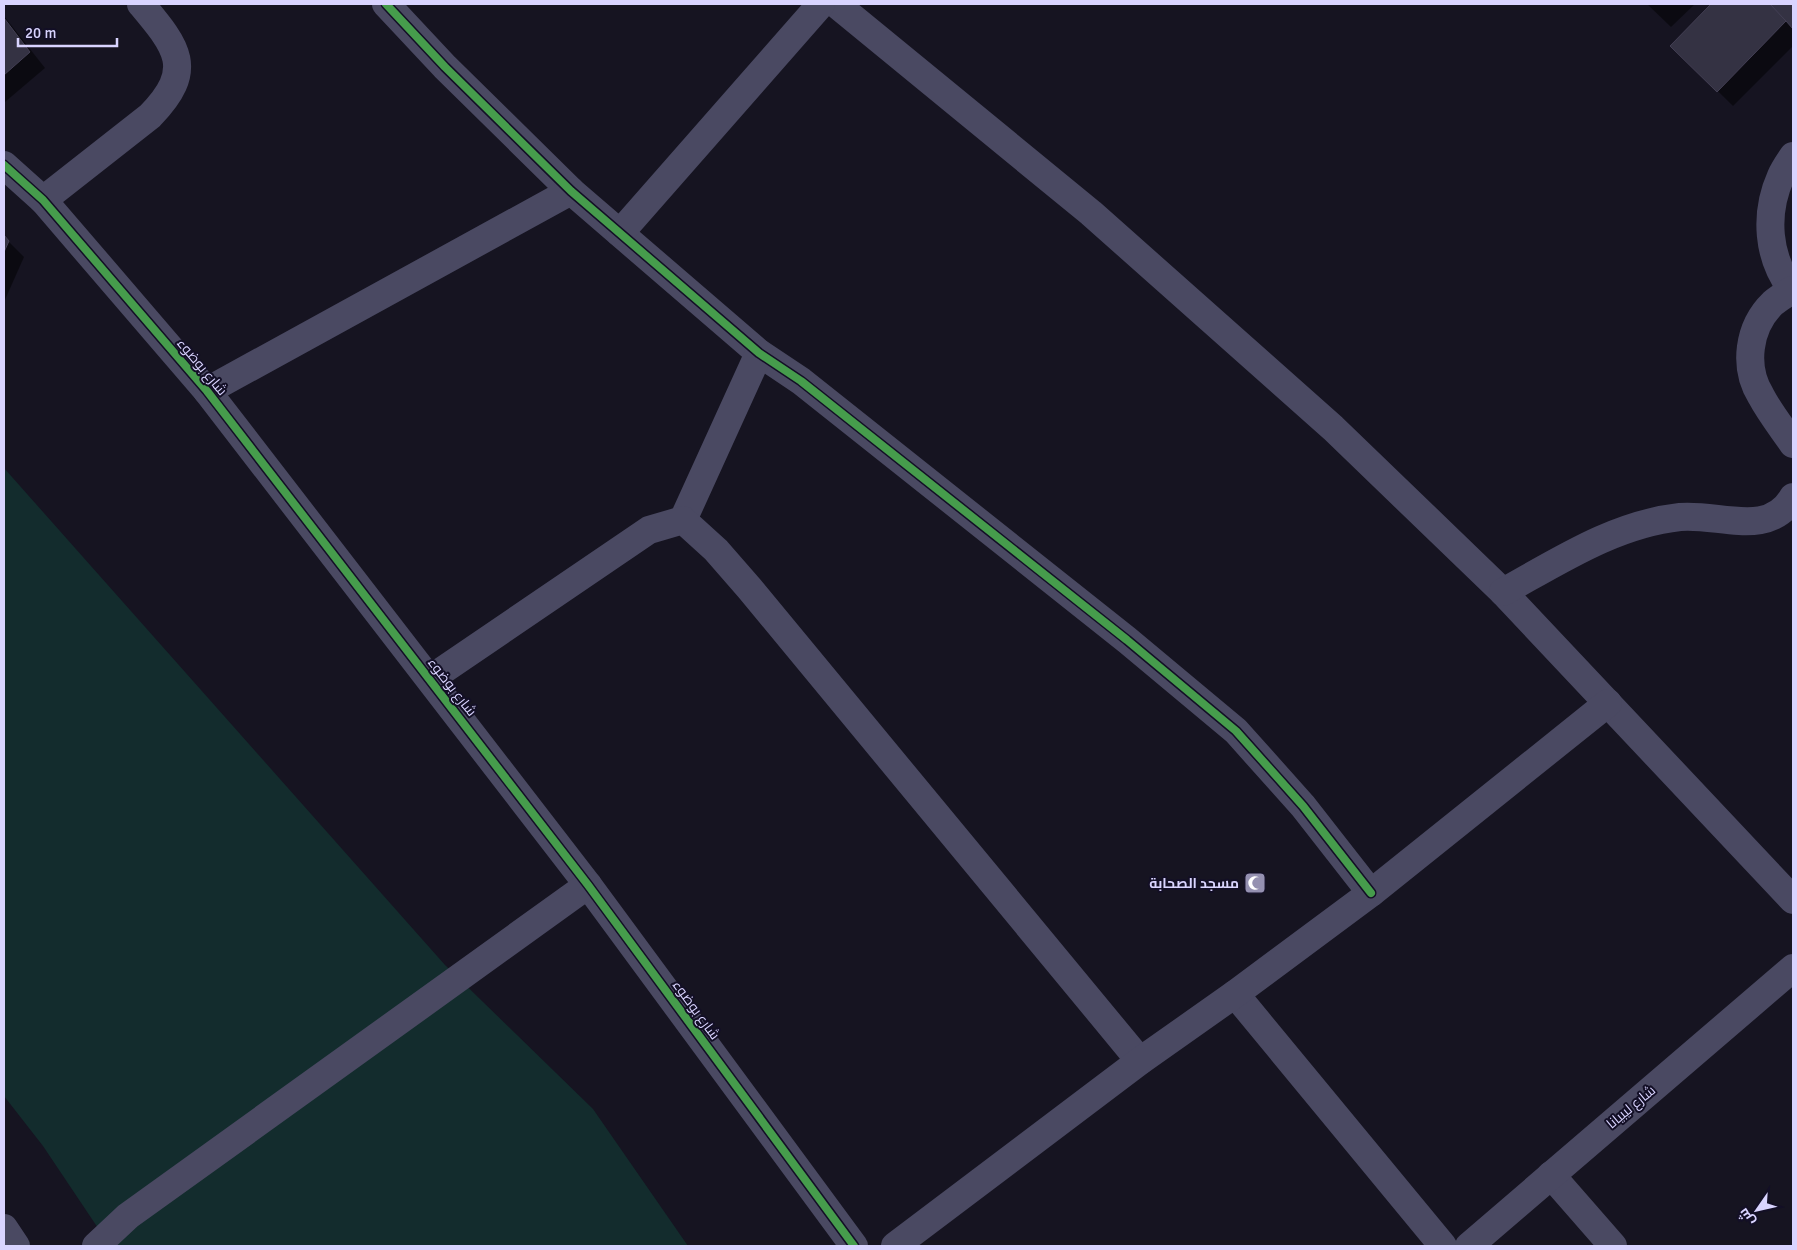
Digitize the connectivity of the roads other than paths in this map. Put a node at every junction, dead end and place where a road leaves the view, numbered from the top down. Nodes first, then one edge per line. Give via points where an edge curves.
1 (142, 4) edge
2 (386, 4) edge
3 (821, 4) edge
4 (836, 4) edge
5 (1793, 156) edge
6 (4, 165) edge
7 (571, 191) junction
8 (43, 200) junction
9 (620, 233) junction
10 (1793, 290) edge
11 (759, 353) junction
12 (207, 391) junction
13 (1793, 444) edge
14 (1793, 497) edge
15 (684, 520) junction
16 (1502, 592) junction
17 (430, 679) junction
18 (1608, 703) junction
19 (588, 885) junction
20 (1371, 893) junction
21 (1793, 900) edge
22 (1793, 968) edge
23 (1235, 994) junction
24 (1140, 1061) junction
25 (1551, 1175) junction
26 (4, 1228) edge
27 (16, 1246) edge
28 (96, 1246) edge
29 (854, 1246) edge
30 (895, 1246) edge
31 (1443, 1246) edge
32 (1469, 1246) edge
33 (1613, 1246) edge

1 - 8 street via 174,48 177,62 172,90 150,116
2 - 7 street
3 - 9 street
4 - 16 street via 1098,220 1333,428
5 - 10 street via 1778,181 1770,219 1771,242 1778,265
6 - 8 street, شارع بوضوء
7 - 9 street
7 - 12 street
8 - 12 street, شارع بوضوء
9 - 11 street
10 - 13 street via 1773,304 1759,323 1751,345 1750,369 1760,394
11 - 15 street
11 - 20 street via 801,381 1127,640 1236,731 1303,806
12 - 17 street, شارع بوضوء
14 - 16 street via 1772,517 1750,522 1683,517 1614,534
15 - 17 street via 649,530
15 - 24 street via 750,589
16 - 18 street
17 - 19 street, شارع بوضوء
18 - 20 street
18 - 21 street
19 - 28 street via 128,1216
19 - 29 street, شارع بوضوء
20 - 23 street
22 - 25 street, شارع ليبيانا
23 - 24 street
23 - 31 street
24 - 30 street
25 - 32 street, شارع ليبيانا
25 - 33 street
26 - 27 street

